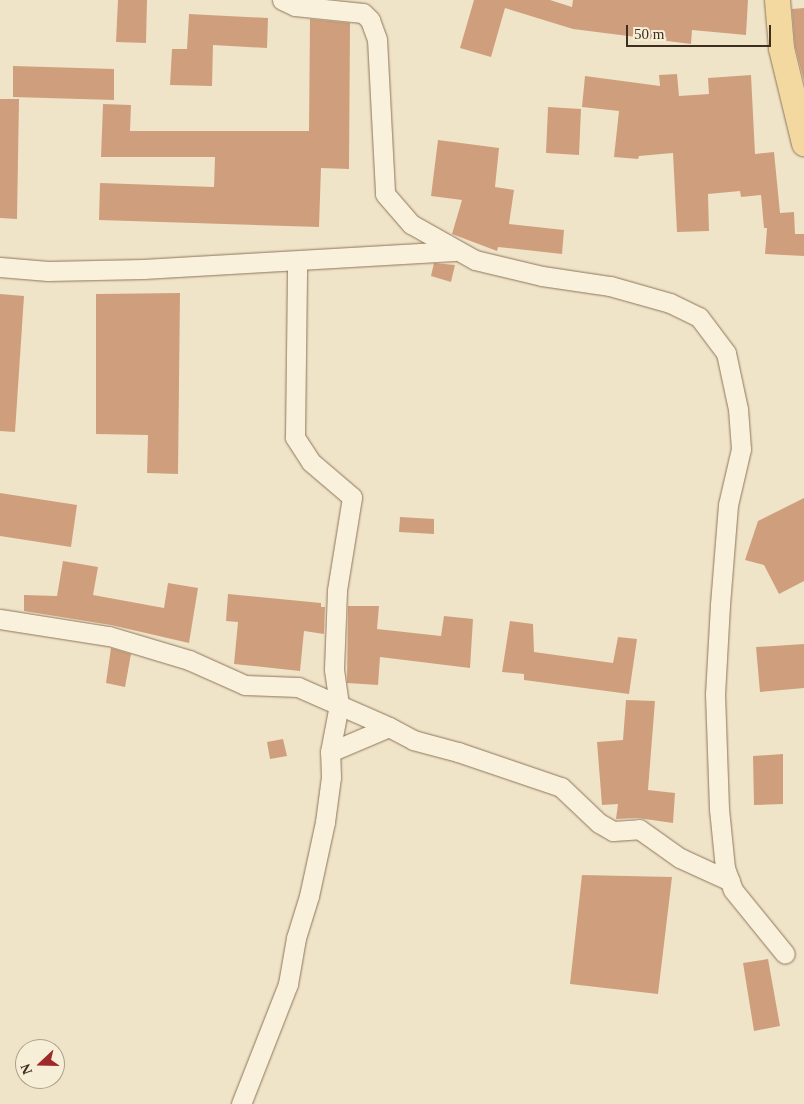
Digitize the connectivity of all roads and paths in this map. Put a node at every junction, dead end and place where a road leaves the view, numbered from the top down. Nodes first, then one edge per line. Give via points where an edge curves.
1 (282, 0) edge
2 (777, 0) edge
3 (804, 143) edge
4 (454, 251) junction
5 (296, 260) junction
6 (0, 266) edge
7 (0, 619) edge
8 (339, 705) junction
9 (389, 727) junction
10 (330, 752) junction
11 (730, 881) junction
12 (786, 954) dead end
13 (241, 1104) edge

1 - 4 lane via 295,6 364,13 370,20 377,39 385,194 411,224
2 - 3 main road via 781,48
4 - 5 lane
4 - 11 lane via 501,267 610,286 670,302 699,317 726,353 738,409 741,449 728,505 715,694 719,809 725,868
5 - 6 lane via 48,271
5 - 8 lane via 295,437 311,462 352,497 337,590 334,669
7 - 8 lane via 109,636 189,660 245,685 298,686
8 - 9 lane
8 - 10 lane
9 - 10 lane
9 - 11 lane via 413,740 561,787 598,823 613,831 639,829 664,848
10 - 13 lane via 325,822 288,984
11 - 12 lane via 769,938

